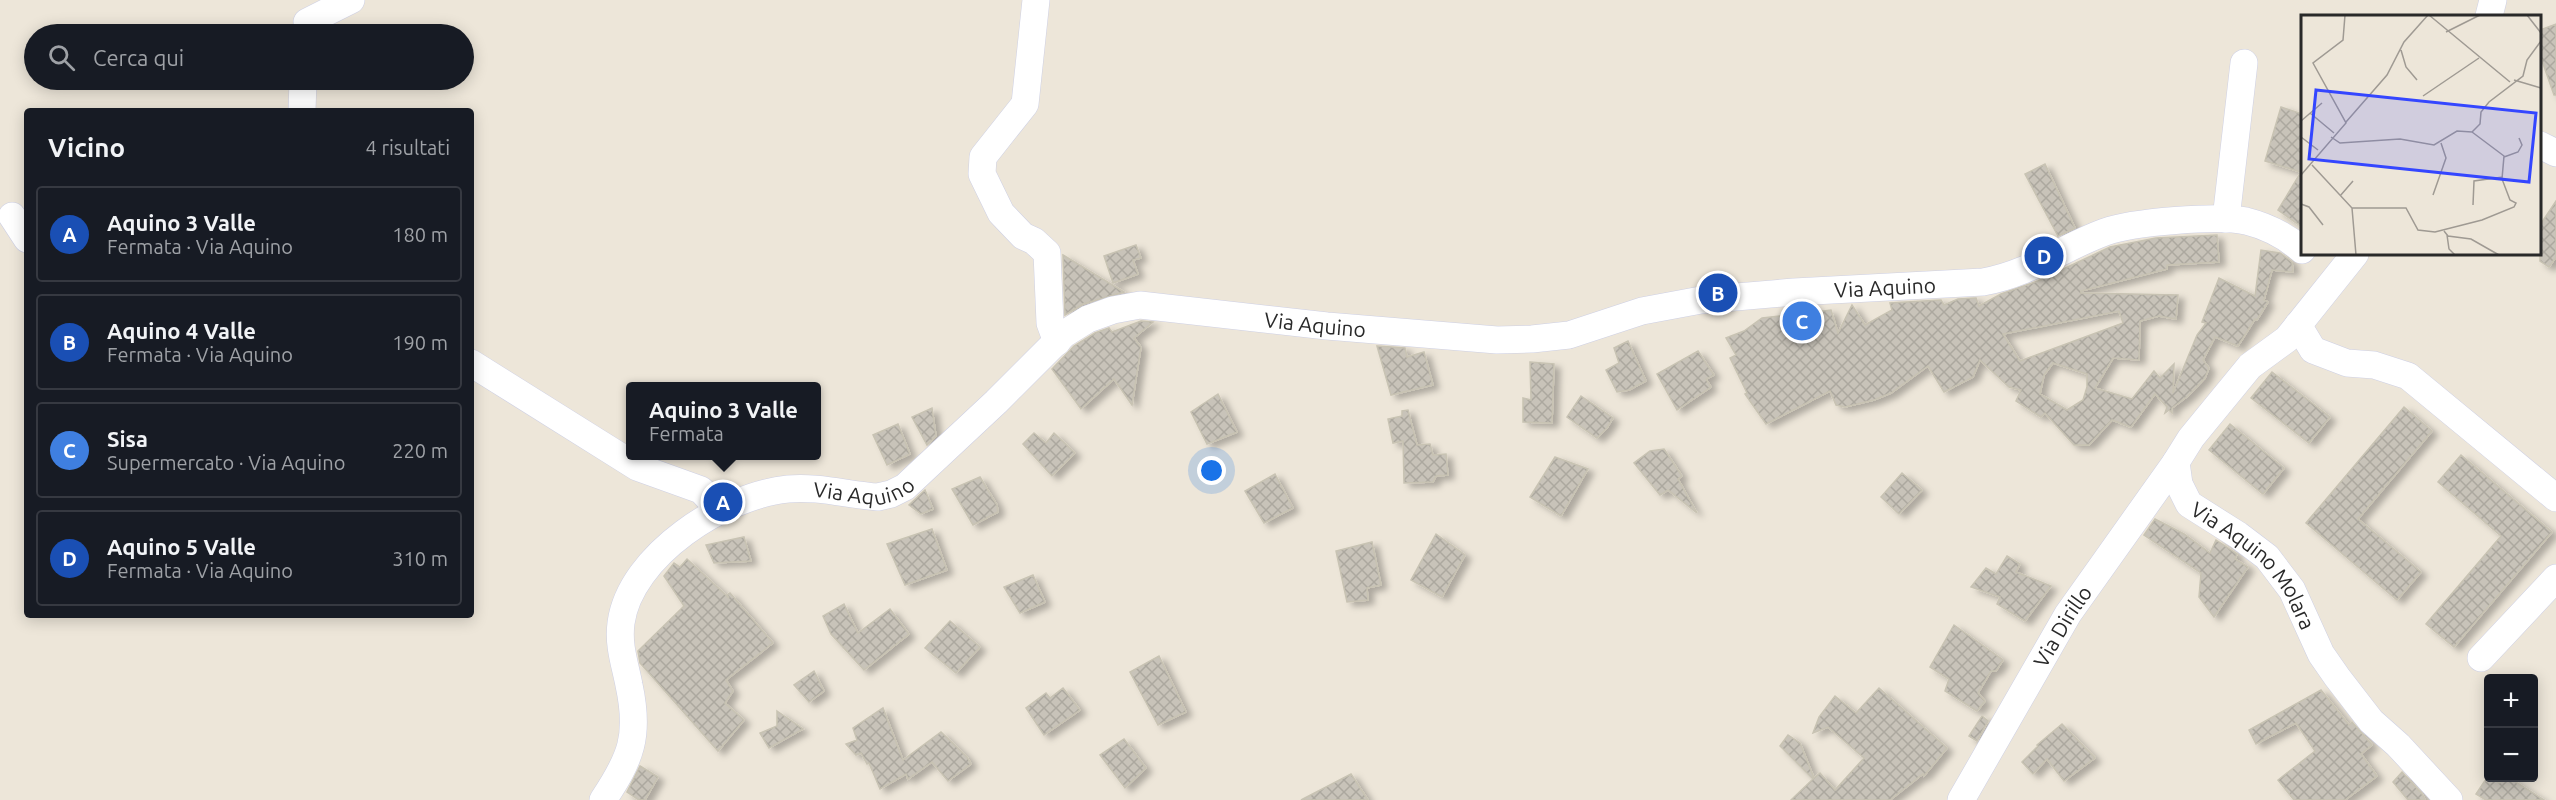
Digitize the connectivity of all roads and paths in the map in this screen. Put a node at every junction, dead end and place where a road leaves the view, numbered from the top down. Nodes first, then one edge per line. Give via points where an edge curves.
1 (351, 0) edge
2 (1036, 0) edge
3 (2493, 0) edge
4 (2489, 15) edge
5 (308, 19) edge
6 (2244, 63) dead end
7 (303, 90) edge
8 (302, 108) edge
9 (2541, 146) edge
10 (2556, 153) edge
11 (12, 216) dead end
12 (2226, 219) junction
13 (24, 234) edge
14 (2301, 249) edge
15 (2307, 255) edge
16 (2354, 255) edge
17 (2336, 279) junction
18 (2298, 325) junction
19 (1057, 342) junction
20 (474, 365) edge
21 (2176, 462) junction
22 (2556, 498) edge
23 (719, 509) junction
24 (2556, 578) edge
25 (2481, 658) dead end
26 (1962, 799) edge
27 (603, 800) edge
28 (2449, 800) edge

1 - 5 street
2 - 19 street via 1025,104 983,157 982,174 1002,213 1047,254 1050,323
3 - 4 street
6 - 12 street
7 - 8 street
9 - 10 street
11 - 13 street
12 - 14 street, Via Aquino via 2245,221 2274,232
12 - 19 street, Via Aquino via 2127,225 1994,280 1701,300 1642,310 1569,335 1532,339 1497,340 1327,326 1140,305 1088,319 1064,333
15 - 17 street
16 - 17 street
17 - 18 street
18 - 21 street via 2287,339 2250,366
18 - 22 street via 2313,350 2347,363 2374,365 2408,376
19 - 23 street, Via Aquino via 905,487 891,494 878,497 789,489
20 - 23 street via 637,467 701,490
21 - 26 street, Via Dirillo via 2068,614
21 - 28 street, Via Aquino Molara via 2179,484 2189,504 2267,557 2292,590 2321,654 2337,677 2371,721
23 - 27 street, Via Aquino via 652,560 626,604 621,622 621,658 635,718 624,768
24 - 25 street

